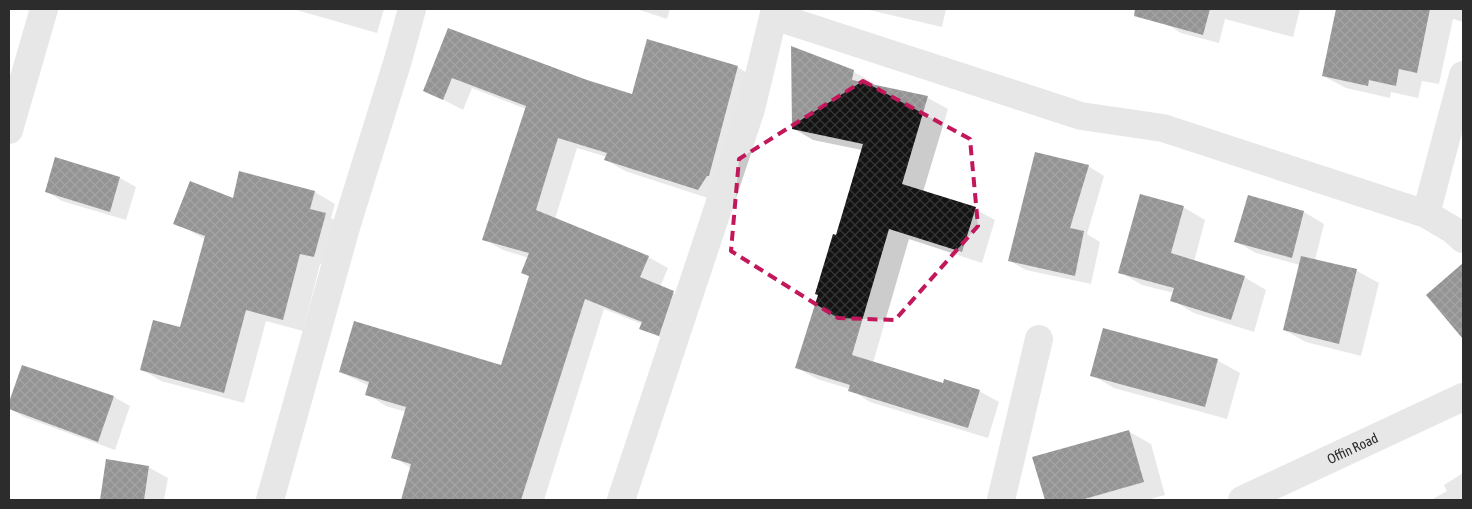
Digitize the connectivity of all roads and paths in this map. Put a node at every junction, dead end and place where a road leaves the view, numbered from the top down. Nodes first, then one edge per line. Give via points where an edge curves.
1 (44, 9) edge
2 (412, 9) edge
3 (774, 12) edge
4 (1463, 75) edge
5 (9, 130) edge
6 (1426, 214) junction
7 (1463, 239) edge
8 (1039, 338) dead end
9 (1463, 397) edge
10 (270, 500) edge
11 (621, 500) edge
12 (1001, 500) edge
13 (1242, 500) edge

1 - 5 street
2 - 10 street via 346,224
3 - 6 street via 1081,116 1163,128
3 - 11 street via 751,109
4 - 6 street
6 - 7 street
8 - 12 street
9 - 13 street, Offin Road

